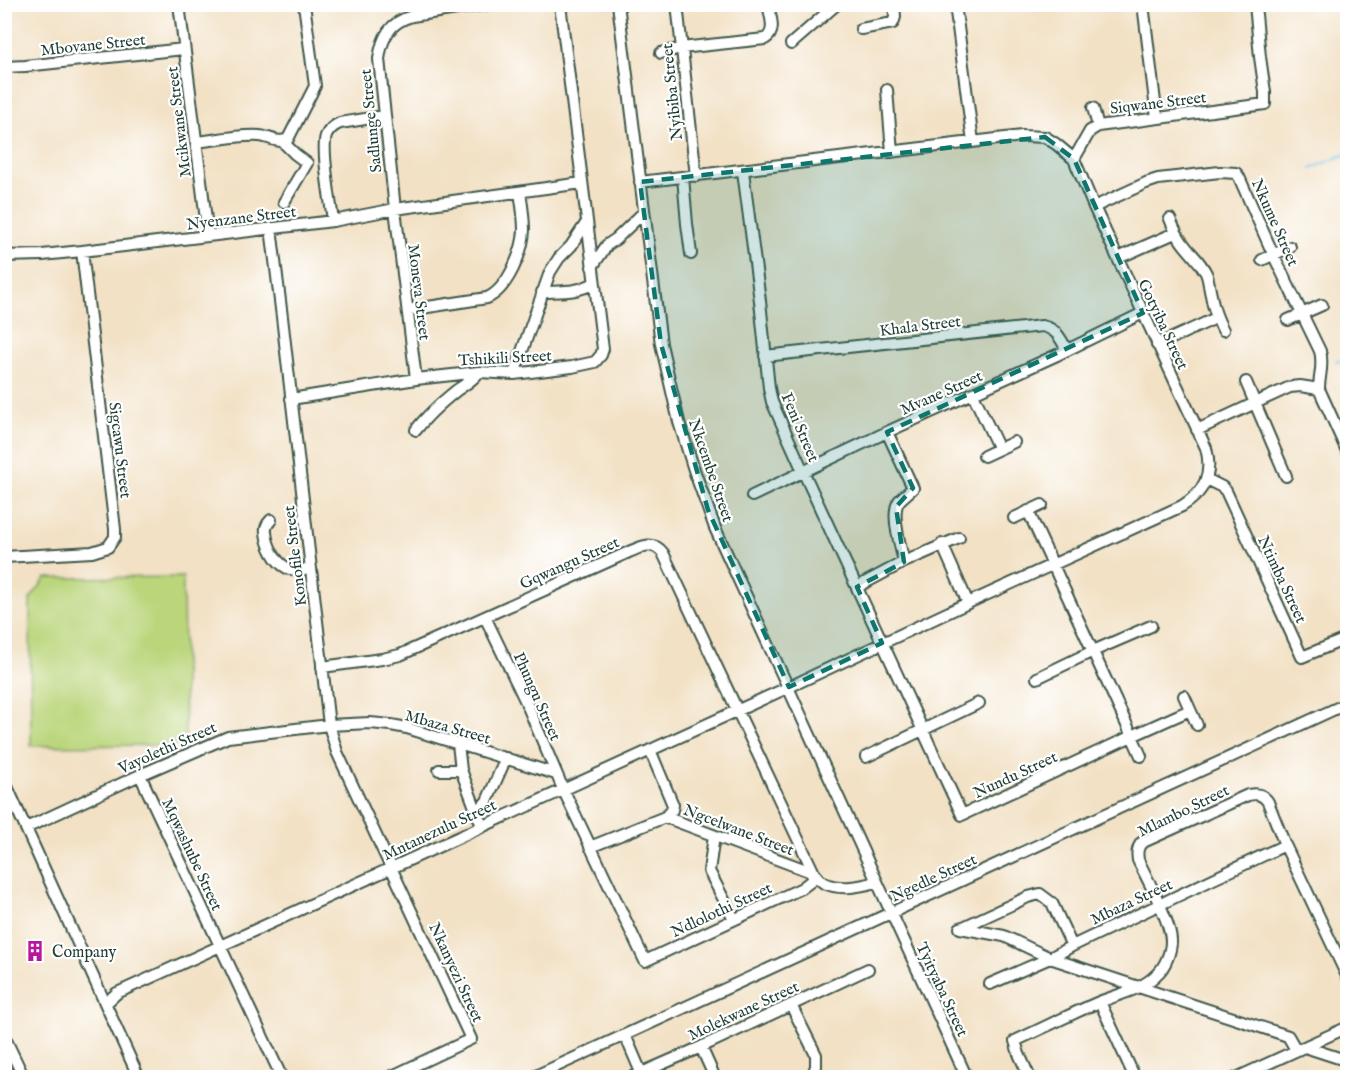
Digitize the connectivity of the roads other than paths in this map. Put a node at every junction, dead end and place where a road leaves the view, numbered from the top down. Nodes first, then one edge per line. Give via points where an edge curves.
1 (179, 4) edge
2 (304, 4) edge
3 (489, 4) edge
4 (560, 4) edge
5 (618, 4) edge
6 (676, 4) edge
7 (768, 4) edge
8 (837, 4) edge
9 (894, 4) edge
10 (955, 4) edge
11 (1143, 4) edge
12 (1255, 4) edge
13 (861, 29) dead end
14 (790, 44) dead end
15 (681, 48) junction
16 (184, 49) junction
17 (662, 53) dead end
18 (4, 67) edge
19 (887, 90) dead end
20 (1093, 108) dead end
21 (384, 116) junction
22 (1157, 117) junction
23 (1098, 126) junction
24 (282, 141) junction
25 (197, 142) junction
26 (973, 142) junction
27 (892, 152) junction
28 (1074, 159) junction
29 (743, 171) junction
30 (696, 176) junction
31 (683, 177) junction
32 (640, 182) junction
33 (582, 183) junction
34 (520, 192) junction
35 (284, 202) dead end
36 (1094, 207) junction
37 (395, 209) junction
38 (644, 212) junction
39 (1170, 219) dead end
40 (333, 221) junction
41 (587, 222) junction
42 (271, 228) junction
43 (1175, 233) junction
44 (208, 236) junction
45 (1290, 246) dead end
46 (82, 251) junction
47 (691, 254) dead end
48 (1273, 254) junction
49 (4, 256) edge
50 (1118, 258) junction
51 (1262, 260) dead end
52 (592, 267) junction
53 (594, 283) junction
54 (542, 292) junction
55 (1322, 305) dead end
56 (408, 310) junction
57 (1143, 313) junction
58 (1302, 313) junction
59 (1216, 318) junction
60 (1288, 320) dead end
61 (1223, 330) dead end
62 (1157, 345) junction
63 (1067, 350) junction
64 (765, 356) junction
65 (479, 372) junction
66 (514, 374) junction
67 (416, 379) junction
68 (1246, 382) dead end
69 (1319, 389) junction
70 (973, 394) junction
71 (291, 399) junction
72 (1254, 404) junction
73 (416, 430) dead end
74 (1197, 430) junction
75 (887, 432) junction
76 (1014, 442) dead end
77 (999, 449) junction
78 (1347, 453) edge
79 (984, 456) dead end
80 (803, 471) junction
81 (1286, 476) dead end
82 (1206, 479) junction
83 (752, 496) dead end
84 (1042, 505) dead end
85 (1028, 511) junction
86 (1014, 518) dead end
87 (271, 520) dead end
88 (959, 538) dead end
89 (942, 544) junction
90 (4, 557) edge
91 (904, 562) junction
92 (1053, 564) junction
93 (311, 570) junction
94 (857, 587) junction
95 (968, 603) junction
96 (485, 616) junction
97 (1150, 626) dead end
98 (1347, 638) edge
99 (882, 643) junction
100 (1093, 651) junction
101 (322, 667) junction
102 (1038, 678) dead end
103 (789, 687) junction
104 (1184, 696) dead end
105 (979, 703) dead end
106 (1347, 703) edge
107 (1190, 710) junction
108 (736, 711) junction
109 (1197, 724) dead end
110 (329, 725) junction
111 (922, 730) junction
112 (1132, 736) junction
113 (458, 744) junction
114 (650, 750) junction
115 (1141, 756) dead end
116 (866, 757) dead end
117 (506, 758) junction
118 (439, 770) dead end
119 (461, 770) junction
120 (140, 774) junction
121 (556, 774) junction
122 (4, 780) edge
123 (563, 789) junction
124 (477, 813) junction
125 (665, 817) junction
126 (482, 826) junction
127 (26, 828) junction
128 (714, 836) junction
129 (1285, 845) junction
130 (590, 847) junction
131 (392, 868) junction
132 (814, 873) junction
133 (878, 882) junction
134 (1159, 905) junction
135 (891, 912) junction
136 (734, 919) junction
137 (1072, 946) junction
138 (220, 947) junction
139 (1050, 958) junction
140 (868, 969) dead end
141 (1347, 978) edge
142 (990, 984) dead end
143 (1140, 987) junction
144 (1100, 1002) junction
145 (105, 1004) junction
146 (792, 1005) junction
147 (1347, 1027) edge
148 (625, 1035) junction
149 (4, 1036) edge
150 (701, 1047) junction
151 (1300, 1048) junction
152 (1347, 1061) edge
153 (638, 1076) edge
154 (24, 1077) edge
155 (140, 1077) edge
156 (282, 1077) edge
157 (388, 1077) edge
158 (531, 1077) edge
159 (715, 1077) edge
160 (812, 1077) edge
161 (968, 1077) edge
162 (1030, 1077) edge
163 (1135, 1077) edge
164 (1236, 1077) edge

1 - 16 street, Mcikwane Street
2 - 24 street via 315,86 288,139
3 - 21 street, Sadlunge Street via 412,16 395,23 386,34 379,59
4 - 33 street, Tshikili Street
5 - 32 street, Nkcembe Street
6 - 15 street, Nyibiba Street
7 - 15 street via 772,33 765,39
8 - 14 street
9 - 13 street via 893,23
10 - 26 street
11 - 22 street
12 - 22 street, Siqwane Street via 1264,104
15 - 17 street
15 - 30 street, Nyibiba Street
16 - 18 street, Mbovane Street
16 - 25 street, Mcikwane Street
19 - 27 street
20 - 23 street
21 - 37 street, Sadlunge Street
21 - 40 street via 340,123 328,132 324,148
22 - 23 street, Siqwane Street
23 - 28 street, Siqwane Street via 1090,131
24 - 25 street via 258,135
24 - 35 street via 307,163
25 - 44 street, Mcikwane Street
26 - 27 street, Gotyiba Street
26 - 28 street, Gotyiba Street via 1045,137
27 - 29 street, Gotyiba Street
28 - 36 street, Gotyiba Street
29 - 30 street, Gotyiba Street
29 - 64 street, Feni Street
30 - 31 street, Gotyiba Street
31 - 32 street, Gotyiba Street
31 - 47 street
32 - 38 street, Nkcembe Street
33 - 34 street, Nyenzane Street
33 - 41 street, Tshikili Street
34 - 37 street, Nyenzane Street
34 - 56 street via 523,241 501,289 487,298
36 - 48 street, Nkume Street via 1158,179 1233,172 1239,177
36 - 50 street, Gotyiba Street
37 - 40 street, Nyenzane Street
37 - 56 street, Moneva Street
38 - 52 street via 607,245
38 - 103 street, Nkcembe Street via 661,344 682,431 715,528
39 - 43 street
40 - 42 street, Nyenzane Street
41 - 52 street, Tshikili Street
41 - 54 street via 550,272
42 - 44 street, Nyenzane Street
42 - 71 street, Konofile Street
43 - 50 street
43 - 59 street via 1208,277
44 - 46 street, Nyenzane Street
45 - 48 street
46 - 49 street, Nyenzane Street
46 - 90 street, Sigcawu Street via 115,537 108,547 92,552
48 - 51 street
48 - 58 street, Nkume Street
50 - 57 street, Gotyiba Street
52 - 53 street, Tshikili Street
53 - 54 street via 578,291
53 - 66 street, Tshikili Street via 603,349 596,362
54 - 66 street
55 - 58 street
56 - 67 street, Moneva Street
57 - 62 street, Gotyiba Street
57 - 63 street, Mvane Street
58 - 60 street
58 - 69 street, Nkume Street via 1322,357
59 - 61 street
59 - 62 street
62 - 74 street, Gotyiba Street
63 - 64 street, Khala Street via 1058,333 1042,326
63 - 70 street, Mvane Street
64 - 80 street, Feni Street via 772,402
65 - 66 street, Tshikili Street
65 - 67 street, Tshikili Street
65 - 73 street via 426,416
67 - 71 street, Tshikili Street
68 - 72 street
69 - 72 street via 1295,386
69 - 78 street
70 - 75 street, Mvane Street
70 - 77 street
71 - 93 street, Konofile Street
72 - 74 street
72 - 81 street
74 - 82 street, Gotyiba Street via 1209,459
75 - 80 street, Mvane Street
75 - 91 street via 913,488 896,507
76 - 77 street
77 - 79 street
80 - 83 street, Mvane Street
80 - 94 street, Feni Street
82 - 92 street via 1200,492 1182,506
82 - 98 street, Ntimba Street via 1226,491 1302,657
84 - 85 street
85 - 86 street
85 - 92 street
87 - 93 street via 265,530 278,561 289,569
88 - 89 street
89 - 91 street
89 - 95 street
91 - 94 street
92 - 95 street
92 - 100 street
93 - 101 street, Konofile Street
94 - 99 street, Feni Street
95 - 99 street
96 - 101 street, Gqwangu Street via 393,657
96 - 108 street, Gqwangu Street via 642,546 655,546 663,553
96 - 121 street, Phungu Street
97 - 100 street
99 - 103 street
99 - 111 street, Nundu Street
100 - 102 street
100 - 112 street
101 - 110 street, Konofile Street
103 - 108 street, Mntanezulu Street
103 - 133 street, Nkcembe Street
104 - 107 street
105 - 111 street
106 - 135 street, Ngedle Street
107 - 109 street
107 - 112 street, Nundu Street
108 - 114 street, Mntanezulu Street
108 - 132 street
110 - 113 street, Mbaza Street via 391,725
110 - 120 street, Vayolethi Street via 228,736
110 - 131 street, Konofile Street via 337,752
111 - 112 street, Nundu Street via 962,815
111 - 116 street
112 - 115 street
113 - 117 street, Mbaza Street
113 - 119 street
114 - 123 street, Mntanezulu Street
114 - 125 street via 673,805
117 - 121 street, Mbaza Street
117 - 124 street via 487,801
118 - 119 street
119 - 124 street
120 - 127 street, Vayolethi Street
120 - 138 street, Mqwashube Street
121 - 123 street, Phungu Street
122 - 127 street
123 - 126 street, Mntanezulu Street
123 - 130 street, Ndlolothi Street
124 - 126 street
125 - 128 street, Ngcelwane Street
125 - 130 street, Ngcelwane Street
126 - 131 street, Mntanezulu Street
127 - 145 street
128 - 132 street, Ngcelwane Street
128 - 136 street via 709,871
129 - 134 street, Mbaza Street
129 - 134 street, Mlambo Street via 1268,802 1254,794 1141,843 1138,860
129 - 141 street, Mlambo Street
130 - 136 street, Ndlolothi Street via 645,961
131 - 138 street, Mntanezulu Street
131 - 157 street, Nkanyezi Street via 471,1039
132 - 133 street, Ngcelwane Street via 823,883 837,886
132 - 136 street, Ndlolothi Street via 812,881 802,888
133 - 135 street, Nkcembe Street
134 - 137 street, Mbaza Street
134 - 143 street, Mlambo Street via 1169,929 1169,953 1163,968
135 - 148 street, Ngedle Street
135 - 161 street, Tyityaba Street
137 - 139 street, Mbaza Street
137 - 139 street via 1052,903 1040,894 960,928 1004,936
138 - 145 street, Mntanezulu Street via 117,993
138 - 156 street
139 - 142 street, Mbaza Street
139 - 143 street
140 - 146 street, Molekwane Street
143 - 144 street, Mlambo Street
143 - 151 street via 1288,1036
144 - 162 street, Mlambo Street via 1015,1041
144 - 163 street
145 - 155 street
146 - 150 street, Molekwane Street
146 - 160 street via 816,1055
147 - 151 street
148 - 153 street
148 - 158 street, Ngedle Street
149 - 154 street
150 - 153 street, Molekwane Street
150 - 159 street
151 - 152 street
151 - 164 street

